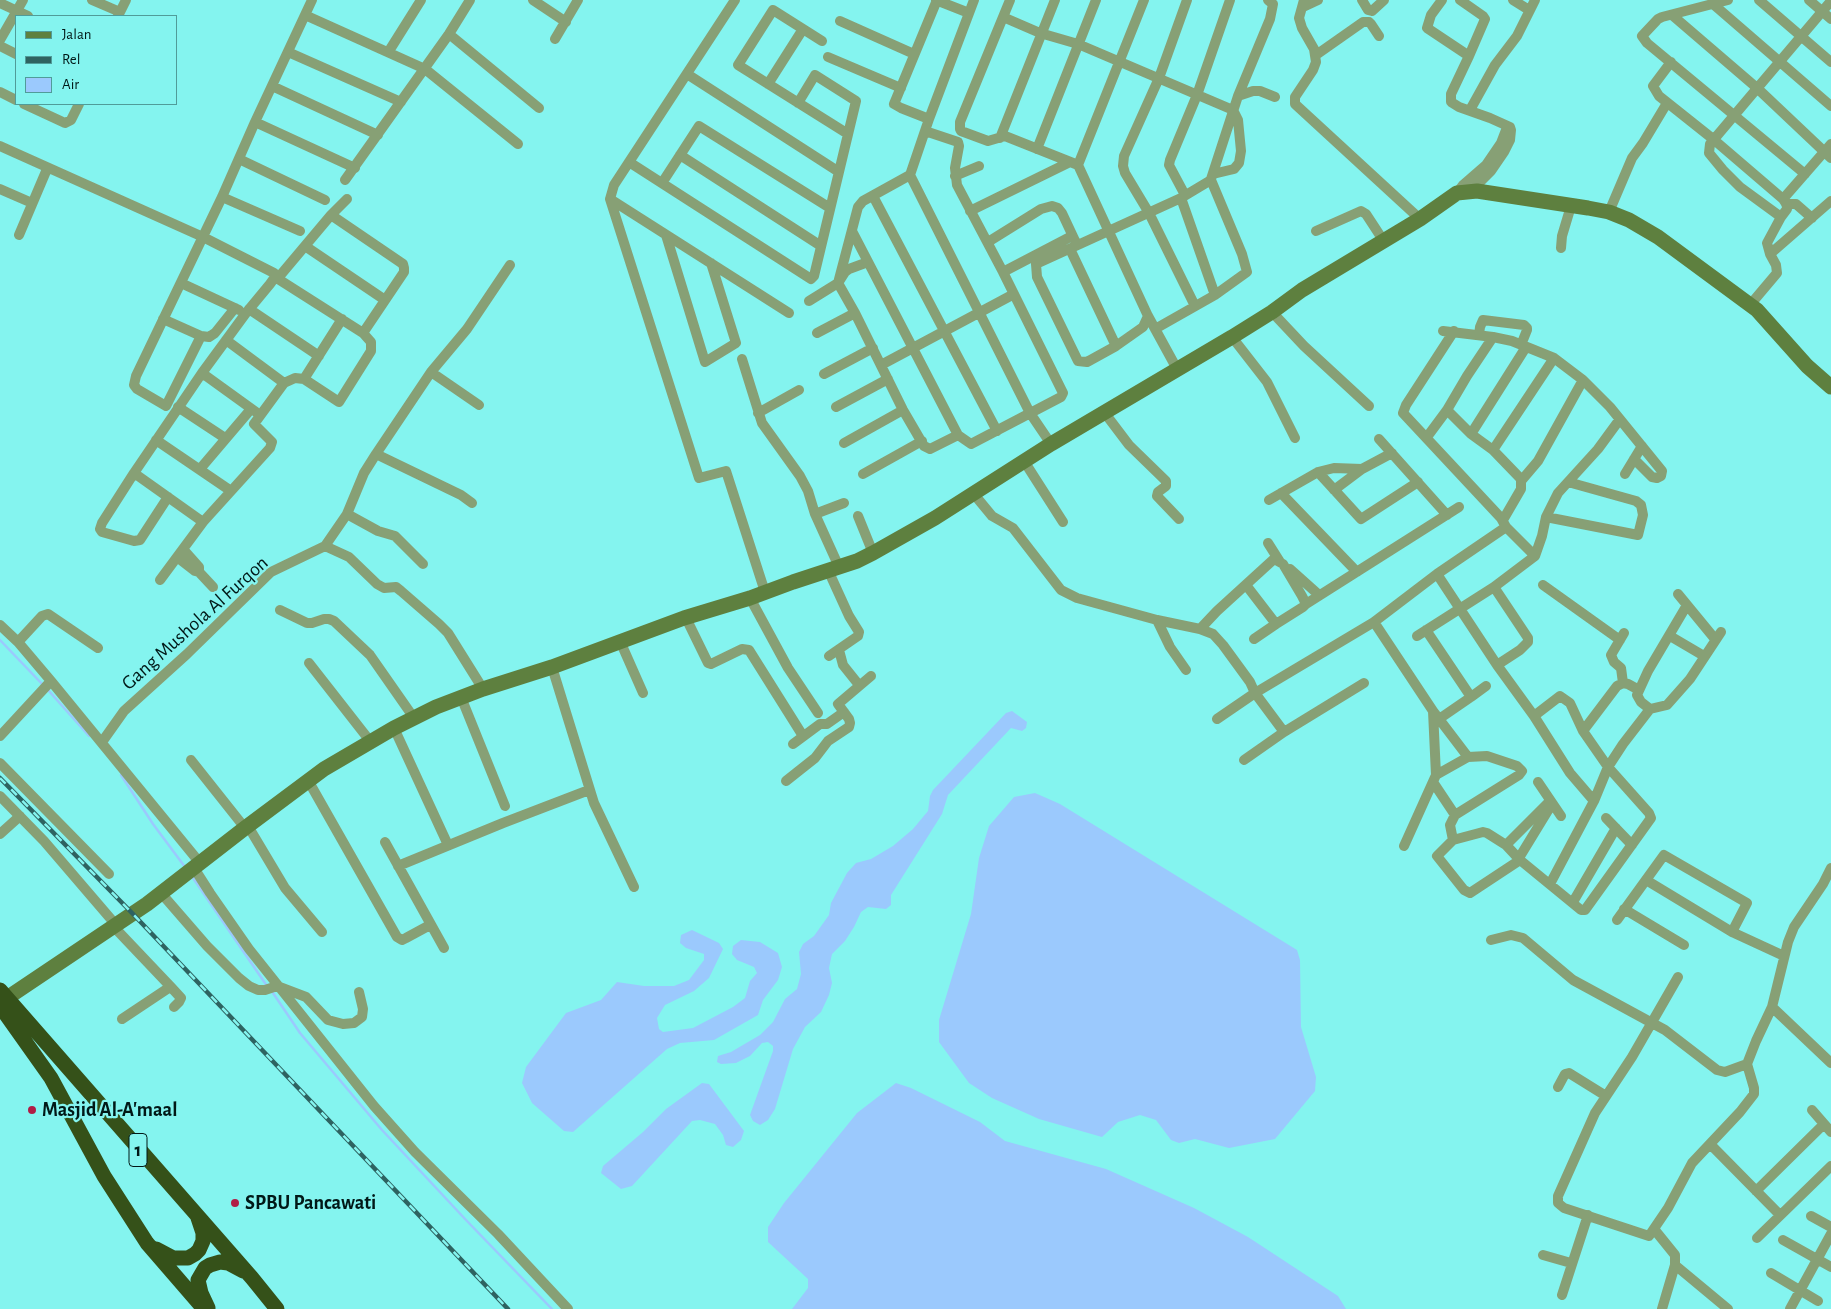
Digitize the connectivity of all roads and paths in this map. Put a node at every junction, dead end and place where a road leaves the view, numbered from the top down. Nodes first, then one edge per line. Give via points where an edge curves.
1 (23, 0) edge
2 (92, 0) edge
3 (126, 0) edge
4 (312, 0) edge
5 (421, 0) edge
6 (470, 0) edge
7 (533, 0) edge
8 (578, 0) edge
9 (735, 0) edge
10 (936, 0) edge
11 (974, 0) edge
12 (1010, 0) edge
13 (1055, 0) edge
14 (1096, 0) edge
15 (1144, 0) edge
16 (1186, 0) edge
17 (1230, 0) edge
18 (1268, 0) edge
19 (1318, 0) edge
20 (1362, 0) edge
21 (1384, 0) edge
22 (1442, 0) edge
23 (1460, 0) edge
24 (1513, 0) edge
25 (1535, 0) edge
26 (1728, 0) edge
27 (1759, 0) edge
28 (1809, 0) edge
29 (1831, 1) edge
30 (1304, 3) edge
31 (0, 4) edge
32 (1713, 4) junction
33 (1368, 10) junction
34 (1529, 10) junction
35 (17, 11) junction
36 (1822, 12) junction
37 (969, 13) junction
38 (119, 14) edge
39 (26, 15) edge
40 (305, 15) junction
41 (1672, 15) junction
42 (1003, 17) junction
43 (1831, 19) edge
44 (840, 21) dead end
45 (1366, 21) junction
46 (566, 22) junction
47 (803, 29) junction
48 (1040, 33) junction
49 (449, 34) junction
50 (1379, 36) dead end
51 (1801, 36) junction
52 (555, 39) dead end
53 (0, 40) edge
54 (822, 41) dead end
55 (1078, 44) junction
56 (0, 46) edge
57 (389, 51) junction
58 (288, 52) junction
59 (15, 54) edge
60 (914, 54) junction
61 (1316, 55) junction
62 (828, 56) dead end
63 (1469, 56) junction
64 (1119, 60) junction
65 (1671, 62) junction
66 (1780, 62) junction
67 (1831, 62) edge
68 (425, 69) junction
69 (687, 74) junction
70 (1159, 78) junction
71 (768, 84) junction
72 (272, 86) junction
73 (901, 88) junction
74 (1757, 88) junction
75 (0, 92) edge
76 (1198, 95) junction
77 (1238, 96) junction
78 (1275, 97) dead end
79 (15, 100) edge
80 (401, 102) junction
81 (798, 103) junction
82 (1667, 104) junction
83 (26, 105) edge
84 (78, 105) edge
85 (1831, 106) edge
86 (539, 108) dead end
87 (1233, 110) junction
88 (1470, 110) junction
89 (1735, 114) junction
90 (929, 119) junction
91 (255, 122) junction
92 (925, 130) junction
93 (848, 134) junction
94 (378, 135) junction
95 (1000, 138) junction
96 (1713, 139) junction
97 (518, 144) dead end
98 (0, 146) edge
99 (1037, 149) junction
100 (1829, 151) edge
101 (680, 155) junction
102 (239, 159) junction
103 (629, 162) junction
104 (1074, 164) junction
105 (979, 166) dead end
106 (355, 168) junction
107 (47, 169) junction
108 (839, 172) junction
109 (1805, 174) junction
110 (910, 176) junction
111 (955, 176) junction
112 (1212, 177) junction
113 (345, 180) dead end
114 (662, 183) junction
115 (0, 189) edge
116 (1462, 192) junction
117 (873, 196) junction
118 (1183, 196) junction
119 (222, 197) junction
120 (347, 199) dead end
121 (610, 199) junction
122 (325, 200) dead end
123 (1831, 201) edge
124 (1784, 202) junction
125 (32, 203) junction
126 (1571, 206) junction
127 (830, 208) junction
128 (970, 210) junction
129 (1610, 212) junction
130 (1149, 213) junction
131 (331, 215) junction
132 (1781, 217) junction
133 (1812, 218) junction
134 (1420, 219) junction
135 (300, 231) dead end
136 (1109, 231) junction
137 (1316, 231) dead end
138 (852, 232) junction
139 (19, 235) dead end
140 (666, 235) junction
141 (203, 237) junction
142 (1383, 240) junction
143 (988, 242) junction
144 (1073, 243) junction
145 (305, 246) junction
146 (821, 246) junction
147 (1561, 248) dead end
148 (1770, 254) junction
149 (868, 262) junction
150 (711, 263) junction
151 (510, 265) dead end
152 (1003, 272) junction
153 (276, 278) junction
154 (181, 283) junction
155 (838, 283) junction
156 (1014, 294) junction
157 (1215, 295) junction
158 (385, 300) junction
159 (809, 301) dead end
160 (1750, 305) junction
161 (1194, 306) junction
162 (235, 308) junction
163 (248, 311) junction
164 (980, 312) junction
165 (1272, 312) junction
166 (789, 313) dead end
167 (855, 313) junction
168 (1148, 316) junction
169 (163, 319) junction
170 (342, 319) junction
171 (1155, 329) junction
172 (945, 331) junction
173 (1443, 331) dead end
174 (1454, 331) junction
175 (363, 333) junction
176 (817, 333) dead end
177 (1479, 335) junction
178 (201, 336) junction
179 (1232, 337) junction
180 (1493, 337) junction
181 (226, 340) junction
182 (1116, 346) junction
183 (1523, 346) junction
184 (873, 348) junction
185 (914, 348) junction
186 (319, 356) junction
187 (1554, 358) junction
188 (742, 359) dead end
189 (881, 365) junction
190 (1176, 369) junction
191 (432, 372) junction
192 (202, 374) junction
193 (824, 374) dead end
194 (304, 379) junction
195 (888, 379) junction
196 (1583, 380) junction
197 (284, 384) junction
198 (1831, 387) edge
199 (799, 390) dead end
200 (478, 405) dead end
201 (1369, 406) dead end
202 (836, 407) dead end
203 (173, 408) junction
204 (903, 410) junction
205 (1447, 410) junction
206 (1104, 412) junction
207 (247, 413) junction
208 (758, 413) junction
209 (1030, 413) junction
210 (1620, 419) junction
211 (257, 420) junction
212 (998, 431) junction
213 (1471, 434) junction
214 (958, 435) junction
215 (1427, 437) junction
216 (225, 438) junction
217 (1295, 438) dead end
218 (1379, 439) dead end
219 (156, 440) junction
220 (922, 442) junction
221 (844, 443) dead end
222 (1051, 444) junction
223 (1642, 446) junction
224 (1492, 450) junction
225 (1392, 453) junction
226 (376, 454) junction
227 (1634, 459) junction
228 (1024, 461) junction
229 (200, 469) junction
230 (1362, 469) junction
231 (1318, 472) junction
232 (134, 473) junction
233 (863, 474) dead end
234 (1624, 474) dead end
235 (1521, 481) junction
236 (1418, 482) junction
237 (1568, 482) junction
238 (1334, 490) junction
239 (231, 491) junction
240 (973, 493) junction
241 (1280, 493) junction
242 (168, 497) junction
243 (1269, 500) dead end
244 (472, 503) dead end
245 (844, 503) dead end
246 (1459, 507) dead end
247 (347, 514) junction
248 (815, 514) junction
249 (1447, 515) junction
250 (858, 516) dead end
251 (1546, 516) junction
252 (1179, 519) dead end
253 (203, 522) junction
254 (1063, 522) dead end
255 (1504, 524) junction
256 (1268, 542) dead end
257 (324, 546) junction
258 (180, 553) junction
259 (873, 553) junction
260 (1535, 556) junction
261 (1281, 563) junction
262 (423, 564) dead end
263 (833, 569) junction
264 (1356, 572) junction
265 (1437, 574) junction
266 (160, 580) dead end
267 (1246, 585) junction
268 (1544, 585) dead end
269 (213, 586) dead end
270 (1494, 587) junction
271 (765, 592) junction
272 (1678, 594) dead end
273 (1319, 595) junction
274 (750, 598) junction
275 (1306, 604) junction
276 (1687, 605) junction
277 (1459, 608) junction
278 (280, 610) dead end
279 (686, 618) junction
280 (1157, 620) junction
281 (1374, 622) junction
282 (1276, 624) junction
283 (0, 625) edge
284 (1200, 629) junction
285 (1670, 636) junction
286 (1254, 639) dead end
287 (620, 641) junction
288 (18, 642) junction
289 (98, 648) dead end
290 (839, 650) junction
291 (829, 656) dead end
292 (1704, 656) junction
293 (309, 663) dead end
294 (1497, 665) junction
295 (552, 667) junction
296 (1186, 670) dead end
297 (871, 676) dead end
298 (1364, 683) dead end
299 (1623, 683) junction
300 (859, 685) junction
301 (46, 686) junction
302 (1486, 686) dead end
303 (484, 689) junction
304 (1639, 690) junction
305 (643, 693) dead end
306 (1255, 693) junction
307 (461, 697) junction
308 (1471, 697) junction
309 (1650, 709) junction
310 (844, 712) junction
311 (818, 713) dead end
312 (1436, 715) junction
313 (1533, 715) junction
314 (414, 718) junction
315 (1217, 719) dead end
316 (394, 728) junction
317 (1584, 731) junction
318 (1284, 732) junction
319 (0, 736) edge
320 (803, 736) junction
321 (370, 741) junction
322 (102, 742) junction
323 (793, 744) dead end
324 (1468, 756) junction
325 (191, 760) dead end
326 (1244, 760) dead end
327 (0, 763) edge
328 (1608, 767) junction
329 (1434, 779) junction
330 (786, 781) dead end
331 (309, 782) junction
332 (1538, 782) dead end
333 (590, 790) junction
334 (0, 796) edge
335 (1594, 801) junction
336 (1551, 802) junction
337 (505, 806) dead end
338 (1455, 815) junction
339 (20, 816) junction
340 (1561, 816) dead end
341 (1606, 818) dead end
342 (247, 827) junction
343 (1616, 828) junction
344 (0, 834) edge
345 (1452, 838) junction
346 (385, 842) dead end
347 (448, 845) junction
348 (1506, 845) junction
349 (1632, 845) junction
350 (1404, 846) dead end
351 (1520, 859) junction
352 (398, 866) junction
353 (195, 868) junction
354 (1831, 868) edge
355 (109, 874) dead end
356 (1646, 880) junction
357 (1550, 884) junction
358 (1827, 886) edge
359 (634, 887) dead end
360 (161, 893) junction
361 (1573, 902) junction
362 (1624, 909) junction
363 (1617, 920) dead end
364 (430, 925) junction
365 (115, 926) junction
366 (322, 932) dead end
367 (1732, 932) junction
368 (1491, 940) dead end
369 (1684, 945) dead end
370 (444, 948) dead end
371 (1784, 956) junction
372 (1678, 976) dead end
373 (170, 986) junction
374 (272, 988) junction
375 (359, 992) dead end
376 (2, 998) edge
377 (1772, 1006) junction
378 (174, 1007) dead end
379 (321, 1012) junction
380 (122, 1019) dead end
381 (304, 1020) junction
382 (1650, 1023) junction
383 (1831, 1063) edge
384 (1747, 1064) junction
385 (1558, 1087) dead end
386 (1606, 1096) junction
387 (1812, 1110) dead end
388 (1824, 1124) junction
389 (1831, 1132) edge
390 (1710, 1144) junction
391 (1831, 1166) edge
392 (1756, 1191) junction
393 (1588, 1215) junction
394 (1780, 1215) junction
395 (198, 1216) junction
396 (1811, 1216) dead end
397 (1831, 1227) edge
398 (1654, 1229) junction
399 (1831, 1234) edge
400 (1757, 1238) dead end
401 (1783, 1240) dead end
402 (146, 1243) junction
403 (1543, 1255) dead end
404 (1817, 1259) junction
405 (1571, 1263) junction
406 (1675, 1266) junction
407 (1831, 1267) edge
408 (1771, 1273) dead end
409 (252, 1278) junction
410 (1800, 1290) junction
411 (1562, 1295) dead end
412 (1818, 1301) dead end
413 (204, 1309) edge
414 (209, 1309) edge
415 (277, 1309) edge
416 (568, 1309) edge
417 (1662, 1309) edge
418 (1728, 1309) edge
419 (1790, 1309) edge

1 - 35 street
2 - 38 street
3 - 38 street
4 - 40 street
5 - 57 street
6 - 49 street
7 - 46 street
8 - 46 street
9 - 69 street
10 - 37 street
10 - 60 street
11 - 37 street
12 - 42 street
13 - 48 street
14 - 55 street
15 - 64 street
16 - 70 street
17 - 76 street
18 - 77 street via 1274,8
19 - 30 street
20 - 33 street
21 - 33 street via 1372,11
22 - 63 street via 1427,22 1427,28
23 - 63 street via 1485,19
24 - 34 street
25 - 34 street
26 - 32 street
27 - 51 street
28 - 36 street
29 - 36 street
30 - 61 street via 1300,24
31 - 35 street
32 - 41 street
32 - 66 street
33 - 45 street
34 - 88 street via 1517,36 1495,65
35 - 39 street
35 - 53 street
36 - 43 street
36 - 51 street
37 - 90 street
40 - 57 street
40 - 58 street
41 - 65 street via 1658,19 1642,36
41 - 74 street
42 - 48 street
42 - 95 street via 960,127 961,131 988,142
44 - 60 street
45 - 50 street
45 - 61 street
46 - 52 street
47 - 54 street
47 - 71 street
47 - 71 street via 773,10 748,49 738,65
48 - 55 street
48 - 95 street
49 - 68 street
49 - 86 street
51 - 66 street
51 - 67 street
55 - 64 street
55 - 99 street
56 - 59 street
57 - 68 street
58 - 72 street
58 - 80 street
60 - 73 street
61 - 134 street via 1316,64 1295,97 1295,104
62 - 73 street
63 - 88 street via 1450,99 1455,105
64 - 70 street
64 - 104 street
65 - 82 street via 1653,86
65 - 89 street
66 - 74 street
66 - 85 street
68 - 80 street
68 - 97 street
69 - 103 street
69 - 108 street
70 - 76 street
70 - 130 street via 1123,162 1125,173
71 - 81 street
72 - 91 street
72 - 94 street
73 - 90 street via 896,106
74 - 89 street
74 - 100 street
75 - 79 street
76 - 87 street
76 - 118 street via 1169,165
77 - 78 street via 1253,91
77 - 87 street
80 - 94 street
81 - 93 street
81 - 93 street via 815,75 856,101
82 - 96 street
82 - 129 street via 1632,158
83 - 84 street via 65,123 71,120
87 - 112 street
87 - 112 street via 1238,120 1239,163 1234,169
88 - 116 street via 1510,127 1496,158 1478,184
89 - 96 street
89 - 109 street
90 - 92 street
91 - 102 street
91 - 106 street
92 - 110 street
92 - 111 street via 958,142
93 - 108 street
94 - 106 street
95 - 99 street via 1005,136
96 - 124 street
96 - 132 street via 1709,153 1723,170 1740,187
98 - 107 street
99 - 104 street
100 - 109 street
101 - 114 street
101 - 127 street via 699,126
101 - 146 street
102 - 119 street
102 - 122 street
103 - 114 street
103 - 121 street via 614,185
104 - 128 street
104 - 136 street
105 - 111 street
106 - 113 street
107 - 125 street
107 - 141 street
108 - 127 street
109 - 124 street
110 - 117 street
110 - 164 street
111 - 128 street
112 - 118 street
112 - 157 street via 1248,270
114 - 146 street via 810,279 814,276
115 - 125 street
116 - 126 street via 1487,192
116 - 134 street
117 - 138 street via 858,207
117 - 172 street
118 - 130 street
118 - 157 street
119 - 135 street
119 - 141 street
120 - 131 street
121 - 140 street
121 - 271 street via 699,478 726,471
123 - 133 street
124 - 132 street via 1787,209
124 - 133 street via 1796,204
125 - 139 street
126 - 129 street
126 - 147 street
127 - 146 street
128 - 143 street
129 - 160 street via 1658,237
130 - 136 street
130 - 161 street
131 - 145 street
131 - 158 street via 402,264 404,272
132 - 148 street via 1767,243
133 - 148 street
134 - 142 street
136 - 144 street
136 - 168 street
137 - 142 street via 1361,211
138 - 149 street
138 - 155 street
140 - 150 street
140 - 150 street via 705,362 736,343
141 - 153 street via 272,271
141 - 154 street
142 - 165 street
143 - 144 street via 1041,209 1052,206 1062,213
143 - 152 street
144 - 152 street
144 - 182 street
144 - 182 street via 1036,264 1037,277 1078,361 1087,362
145 - 153 street
145 - 158 street
148 - 160 street via 1777,273
149 - 155 street via 845,272
149 - 185 street
150 - 166 street
151 - 191 street via 467,329
152 - 156 street
153 - 163 street
153 - 170 street
154 - 162 street
154 - 169 street
155 - 159 street
155 - 167 street
156 - 164 street
156 - 209 street via 1064,392 1061,397
157 - 161 street
158 - 175 street
160 - 198 street via 1806,366
161 - 171 street
162 - 163 street
162 - 178 street via 216,333 209,337
163 - 181 street
163 - 186 street
164 - 172 street
164 - 209 street
165 - 179 street
165 - 201 street
167 - 176 street
167 - 184 street
168 - 171 street
168 - 182 street via 1143,327
169 - 178 street
169 - 203 street via 134,386
170 - 175 street
170 - 186 street
171 - 190 street
172 - 185 street
172 - 212 street
173 - 174 street
174 - 177 street
174 - 215 street via 1403,410 1410,422
175 - 194 street via 371,342 371,350 339,402
177 - 180 street
177 - 183 street via 1483,320 1524,325 1527,330
178 - 203 street
179 - 190 street
179 - 217 street via 1267,382
180 - 183 street
180 - 205 street
181 - 192 street
181 - 197 street
183 - 187 street
183 - 213 street
184 - 189 street
184 - 193 street
185 - 189 street
185 - 214 street
186 - 194 street
187 - 196 street
187 - 224 street
188 - 208 street
189 - 195 street
190 - 206 street
191 - 200 street
191 - 226 street
192 - 203 street
192 - 207 street
194 - 197 street via 295,378
195 - 202 street
195 - 204 street
196 - 210 street
196 - 235 street via 1538,461
197 - 211 street
199 - 208 street
203 - 216 street
203 - 219 street
204 - 220 street
204 - 221 street
205 - 213 street
205 - 215 street
206 - 222 street
206 - 252 street via 1129,445 1166,481 1166,486 1157,496
207 - 211 street
207 - 216 street
208 - 248 street via 800,476
209 - 212 street
209 - 222 street
210 - 223 street
210 - 237 street
211 - 239 street via 272,442 270,448
212 - 214 street via 971,444
213 - 224 street
214 - 220 street via 930,449
215 - 255 street
216 - 229 street
218 - 225 street
219 - 229 street
219 - 232 street
220 - 233 street
222 - 228 street
223 - 227 street
223 - 227 street via 1662,471 1661,476 1652,477
224 - 235 street
225 - 230 street
225 - 236 street
226 - 244 street
226 - 247 street via 364,473
227 - 234 street
228 - 240 street
228 - 254 street
229 - 239 street
230 - 231 street via 1334,468
230 - 238 street
231 - 238 street
231 - 241 street
232 - 242 street
232 - 242 street via 102,523 102,532 140,540
235 - 255 street via 1521,489
236 - 238 street via 1361,519
236 - 249 street
237 - 251 street
237 - 251 street via 1636,501 1644,515 1638,535
239 - 253 street
240 - 259 street
240 - 280 street via 992,516 1013,528 1062,590 1077,598
241 - 243 street
241 - 264 street
242 - 253 street
245 - 248 street
246 - 249 street
247 - 257 street
247 - 262 street via 395,536
248 - 263 street
249 - 264 street
250 - 259 street
251 - 260 street
253 - 258 street
255 - 260 street
255 - 265 street
256 - 261 street
257 - 303 street via 349,556 384,588 396,587 402,591 439,624
257 - 322 street, Gang Mushola Al Furqon via 271,572 124,712
258 - 266 street
258 - 269 street via 199,567 199,572
259 - 263 street
260 - 270 street
261 - 267 street via 1271,561
261 - 273 street
261 - 275 street
263 - 271 street
263 - 290 street via 849,616 859,632
264 - 273 street
265 - 277 street
265 - 281 street
267 - 282 street
267 - 284 street
268 - 299 street via 1622,636 1611,658 1621,668
270 - 277 street
270 - 294 street via 1528,638 1520,650
271 - 274 street
272 - 276 street
273 - 275 street
274 - 279 street
274 - 311 street via 788,668
275 - 282 street
276 - 285 street
276 - 292 street via 1718,636
277 - 294 street
277 - 308 street via 1422,633
278 - 314 street via 307,623 324,619 334,621 370,655
279 - 287 street
279 - 320 street via 708,663 742,649 749,650
280 - 284 street
280 - 296 street
281 - 306 street
281 - 312 street
282 - 286 street
283 - 288 street
284 - 306 street via 1213,634 1224,645
285 - 292 street
285 - 304 street
287 - 295 street
287 - 305 street
288 - 289 street via 42,616 48,614
288 - 301 street
290 - 291 street
290 - 300 street via 843,665
292 - 309 street via 1672,701
293 - 321 street
294 - 313 street
295 - 303 street
295 - 333 street
297 - 300 street
298 - 318 street
299 - 304 street
299 - 317 street via 1617,686
300 - 310 street via 839,702
301 - 319 street
301 - 322 street
302 - 308 street
303 - 307 street
304 - 309 street via 1638,699
306 - 315 street
306 - 318 street
307 - 314 street
307 - 337 street
308 - 312 street
309 - 328 street
310 - 320 street
310 - 330 street via 849,727 828,741 815,758
312 - 324 street
312 - 329 street
313 - 317 street via 1560,696 1570,703
313 - 335 street via 1570,773
314 - 316 street
316 - 321 street
316 - 347 street
317 - 328 street
318 - 326 street
320 - 323 street
321 - 331 street
322 - 353 street
324 - 329 street
324 - 338 street via 1487,756 1517,766 1522,771
325 - 342 street
327 - 355 street
328 - 335 street
328 - 349 street via 1652,818
329 - 338 street
329 - 350 street
331 - 342 street
331 - 364 street via 397,937 402,940
332 - 336 street
333 - 347 street
333 - 359 street
334 - 339 street
335 - 357 street
336 - 340 street
336 - 348 street
336 - 351 street
338 - 345 street via 1450,825
339 - 344 street
339 - 365 street
341 - 343 street
342 - 353 street
342 - 366 street via 285,888
343 - 349 street
343 - 361 street
345 - 348 street via 1485,832
345 - 351 street via 1437,856 1469,892
346 - 352 street
347 - 352 street
348 - 351 street
349 - 361 street via 1585,910
351 - 357 street
352 - 364 street
353 - 360 street
353 - 374 street
354 - 358 street
356 - 362 street
356 - 367 street
356 - 367 street via 1664,854 1747,903
357 - 361 street
358 - 371 street via 1794,926
360 - 365 street
360 - 374 street via 239,978 258,990
362 - 363 street
362 - 369 street
364 - 370 street
365 - 373 street
365 - 376 street
367 - 371 street
368 - 382 street via 1511,936 1522,938 1573,980
371 - 377 street
372 - 382 street
373 - 378 street via 181,998
373 - 380 street
374 - 379 street via 306,997
374 - 381 street
375 - 379 street via 362,1017 354,1023 328,1020
376 - 395 highway, 1
376 - 402 highway, 1
377 - 383 street
377 - 384 street
379 - 381 street
381 - 416 street via 415,1152
382 - 384 street via 1665,1030 1717,1070 1725,1072
382 - 386 street
384 - 390 street via 1754,1094
385 - 386 street via 1565,1074 1569,1073
386 - 393 street via 1595,1113 1558,1196 1558,1203 1564,1208
387 - 388 street
388 - 389 street
388 - 392 street
390 - 392 street
390 - 398 street via 1692,1163
391 - 394 street
392 - 394 street
393 - 398 street via 1647,1236
393 - 405 street
394 - 400 street
395 - 402 highway via 203,1241 192,1257 173,1258
395 - 409 highway, 1
396 - 397 street
398 - 406 street via 1675,1255
399 - 404 street
401 - 404 street
402 - 413 highway, 1
403 - 405 street
404 - 407 street
404 - 410 street
405 - 411 street
406 - 417 street
406 - 418 street
408 - 410 street
409 - 414 highway via 228,1263 216,1263 205,1268 198,1280
409 - 415 highway, 1
410 - 412 street
410 - 419 street

